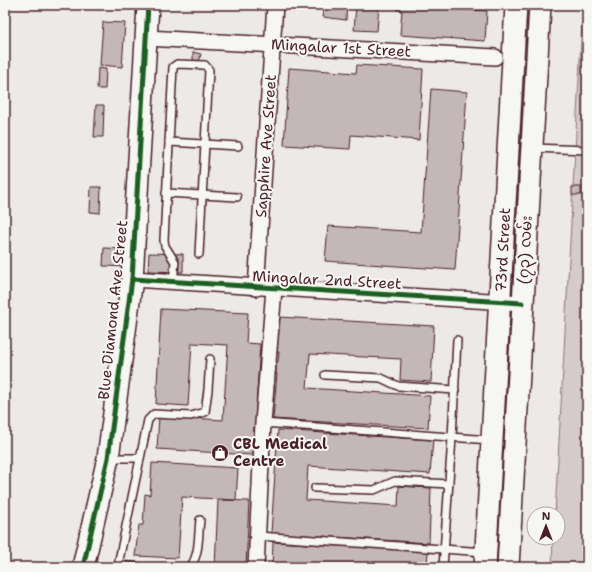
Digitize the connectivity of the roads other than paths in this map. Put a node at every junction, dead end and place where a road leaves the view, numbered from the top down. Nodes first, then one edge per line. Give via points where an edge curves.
1 (148, 5) edge
2 (275, 5) edge
3 (516, 5) edge
4 (540, 5) edge
5 (146, 38) junction
6 (273, 44) junction
7 (514, 58) junction
8 (169, 142) junction
9 (205, 144) junction
10 (238, 146) dead end
11 (531, 148) junction
12 (587, 150) edge
13 (166, 193) junction
14 (202, 195) junction
15 (237, 197) dead end
16 (199, 254) dead end
17 (132, 279) junction
18 (173, 282) junction
19 (256, 288) junction
20 (274, 289) junction
21 (500, 302) junction
22 (522, 303) junction
23 (457, 340) dead end
24 (210, 359) dead end
25 (325, 375) dead end
26 (455, 390) junction
27 (263, 423) junction
28 (452, 438) junction
29 (492, 440) junction
30 (108, 458) junction
31 (139, 458) junction
32 (449, 484) junction
33 (315, 488) dead end
34 (200, 520) dead end
35 (258, 536) junction
36 (444, 548) junction
37 (485, 559) edge
38 (118, 566) edge
39 (83, 567) edge
40 (138, 567) edge
41 (190, 567) edge
42 (256, 567) edge
43 (443, 567) edge
44 (508, 567) edge

1 - 5 main road, Blue Diamond Ave Street
2 - 6 street, Sapphire Ave Street
3 - 7 main road, 73rd Street
4 - 7 main road, (၇၃) လမ်း
5 - 6 street, Mingalar 1st Street
5 - 17 main road, Blue Diamond Ave Street
6 - 7 street, Mingalar 1st Street
6 - 19 street, Sapphire Ave Street
7 - 11 main road, (၇၃) လမ်း
7 - 21 main road, 73rd Street
8 - 9 lane
8 - 9 lane via 174,66 205,65 208,70
8 - 13 lane
9 - 10 lane
9 - 14 lane
11 - 12 lane
11 - 22 main road, (၇၃) လမ်း
13 - 14 lane
13 - 18 lane via 164,240 175,262
14 - 15 lane
14 - 16 lane
17 - 18 street, Mingalar 2nd Street
17 - 30 main road, Blue Diamond Ave Street
18 - 19 street, Mingalar 2nd Street
19 - 20 street, Mingalar 2nd Street
20 - 21 street, Mingalar 2nd Street
20 - 27 street
21 - 22 street, Mingalar 2nd Street
21 - 29 main road, 73rd Street
22 - 44 main road, (၇၃) လမ်း
23 - 26 lane
24 - 31 lane via 205,412 191,416 154,414 148,420
25 - 26 lane via 381,378 398,386
26 - 28 lane
27 - 28 lane
27 - 35 street
28 - 29 lane
28 - 32 lane
29 - 37 main road, 73rd Street
30 - 31 lane
30 - 39 main road, Blue Diamond Ave Street
31 - 38 lane
32 - 33 lane via 395,481 374,490
32 - 36 lane
34 - 41 lane via 197,552
35 - 36 lane
35 - 42 street
36 - 37 lane
36 - 43 lane
38 - 40 lane

